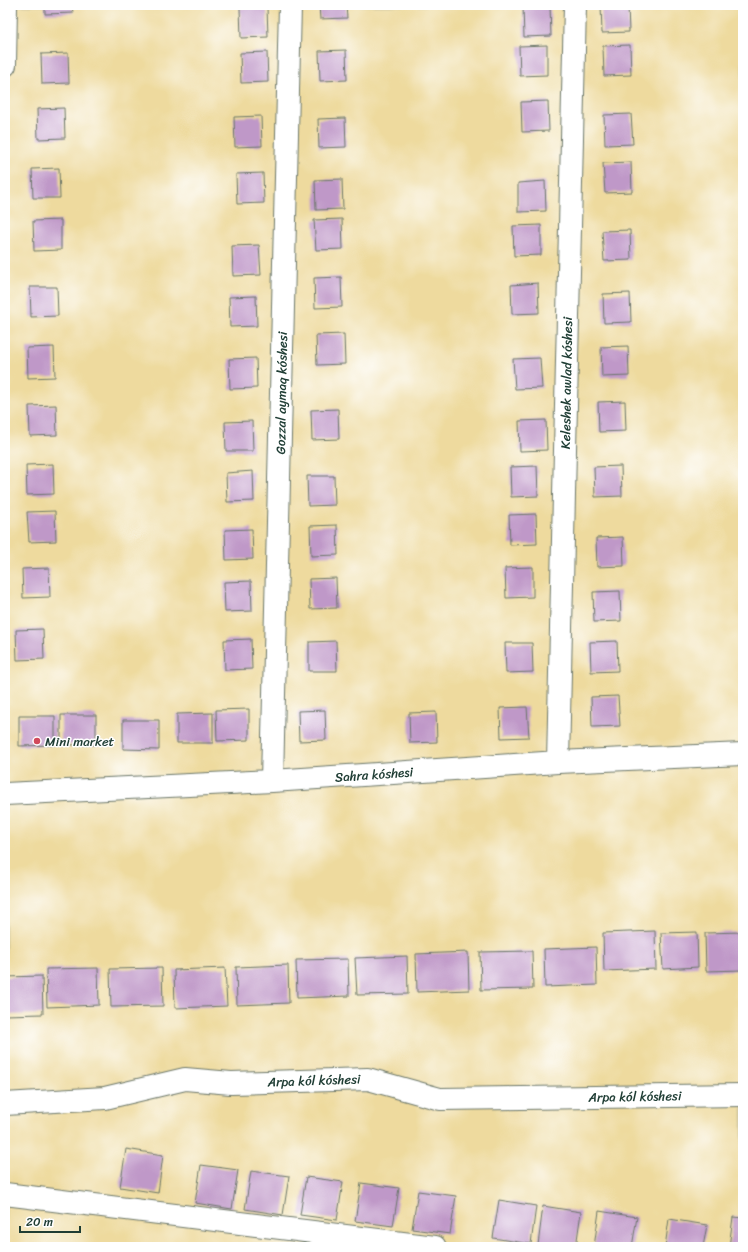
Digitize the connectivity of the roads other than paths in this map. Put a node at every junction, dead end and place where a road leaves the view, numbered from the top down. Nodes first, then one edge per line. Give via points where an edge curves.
1 (6, 5) edge
2 (290, 5) edge
3 (575, 5) edge
4 (5, 65) edge
5 (743, 754) edge
6 (558, 762) junction
7 (272, 781) junction
8 (5, 794) edge
9 (743, 1095) edge
10 (5, 1104) edge
11 (5, 1194) edge
12 (435, 1247) edge

1 - 4 street
2 - 7 street, Gozzal aymaq kóshesi
3 - 6 street, Keleshek awlad kóshesi
5 - 6 street, Sahra kóshesi
6 - 7 street, Sahra kóshesi
7 - 8 street, Sahra kóshesi
9 - 10 street, Arpa kól kóshesi via 440,1098 368,1079 232,1083 185,1079 105,1098
11 - 12 street

